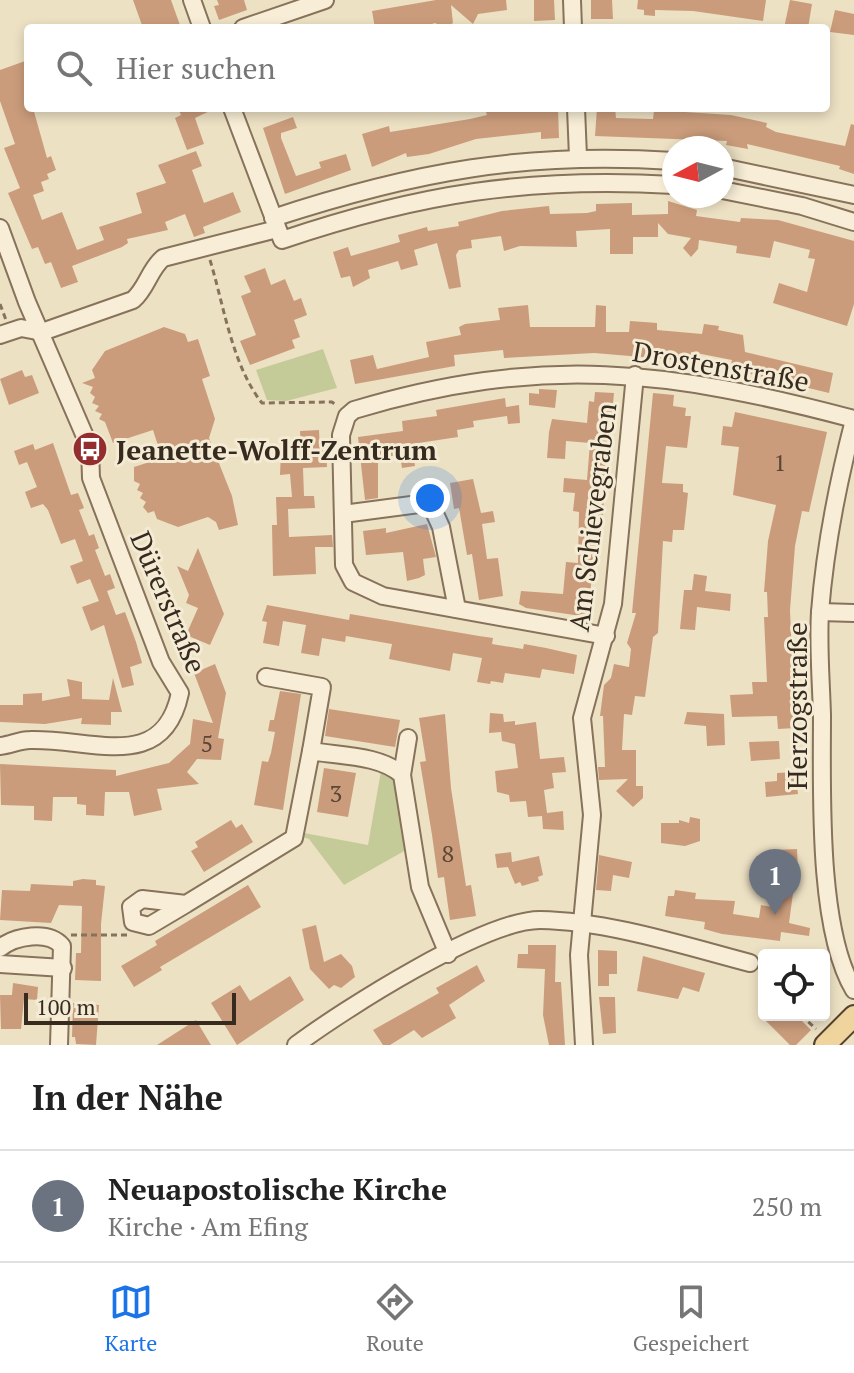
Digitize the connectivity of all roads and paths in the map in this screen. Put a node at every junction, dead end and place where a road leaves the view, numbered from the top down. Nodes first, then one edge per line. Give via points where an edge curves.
1 (192, 0) edge
2 (325, 0) edge
3 (572, 0) edge
4 (201, 24) edge
5 (255, 24) edge
6 (573, 24) edge
7 (233, 112) edge
8 (576, 112) edge
9 (578, 157) junction
10 (662, 160) edge
11 (734, 170) edge
12 (662, 184) edge
13 (734, 192) edge
14 (854, 195) edge
15 (854, 222) edge
16 (275, 223) junction
17 (0, 228) edge
18 (206, 246) junction
19 (42, 332) junction
20 (0, 335) edge
21 (635, 375) junction
22 (347, 416) junction
23 (854, 419) edge
24 (343, 514) junction
25 (457, 609) junction
26 (820, 612) junction
27 (854, 613) edge
28 (606, 636) junction
29 (266, 677) dead end
30 (408, 738) dead end
31 (0, 746) edge
32 (311, 751) junction
33 (402, 775) junction
34 (186, 904) junction
35 (580, 925) junction
36 (149, 926) junction
37 (0, 948) edge
38 (448, 954) junction
39 (64, 960) junction
40 (750, 963) dead end
41 (0, 964) edge
42 (854, 990) edge
43 (854, 1016) edge
44 (807, 1021) edge
45 (823, 1022) dead end
46 (59, 1045) edge
47 (296, 1045) edge
48 (584, 1045) edge
49 (825, 1045) edge

1 - 4 street
2 - 5 street
3 - 6 street
7 - 16 street
8 - 9 street
9 - 10 street
9 - 16 street via 372,186
11 - 14 street
12 - 16 street via 578,181 490,188 376,210 282,240
13 - 15 street
16 - 18 street
17 - 19 street, Dürerstraße
18 - 19 street via 163,258 133,300
18 - 22 path via 251,390 262,403 332,402
19 - 20 street via 21,328
19 - 31 street, Dürerstraße via 90,448 91,478 156,648 180,693 175,716 152,741 133,746 27,739
21 - 22 street, Drostenstraße via 496,378 418,391
21 - 23 street, Drostenstraße via 710,385
21 - 28 street, Am Schievegraben
22 - 24 street via 341,435
23 - 26 street, Herzogstraße via 838,483
24 - 25 street via 344,565 353,582 383,596
24 - 25 street via 431,505 441,527
25 - 28 street
26 - 27 street
26 - 42 street, Herzogstraße via 826,853 834,945
28 - 35 street, Am Schievegraben via 582,718 592,815
29 - 32 street via 322,687
30 - 33 street
32 - 33 street via 392,766
32 - 34 street via 294,838
33 - 38 street via 420,887
34 - 36 street
34 - 36 street via 136,901 131,907 133,922
35 - 38 street via 538,920 499,929
35 - 40 street
35 - 48 street, Am Schievegraben
36 - 39 path via 122,937 66,934
37 - 39 street via 19,937 52,939 58,941
38 - 47 street via 355,1005
39 - 41 street
39 - 46 street
43 - 49 main road
44 - 45 path via 815,1030

